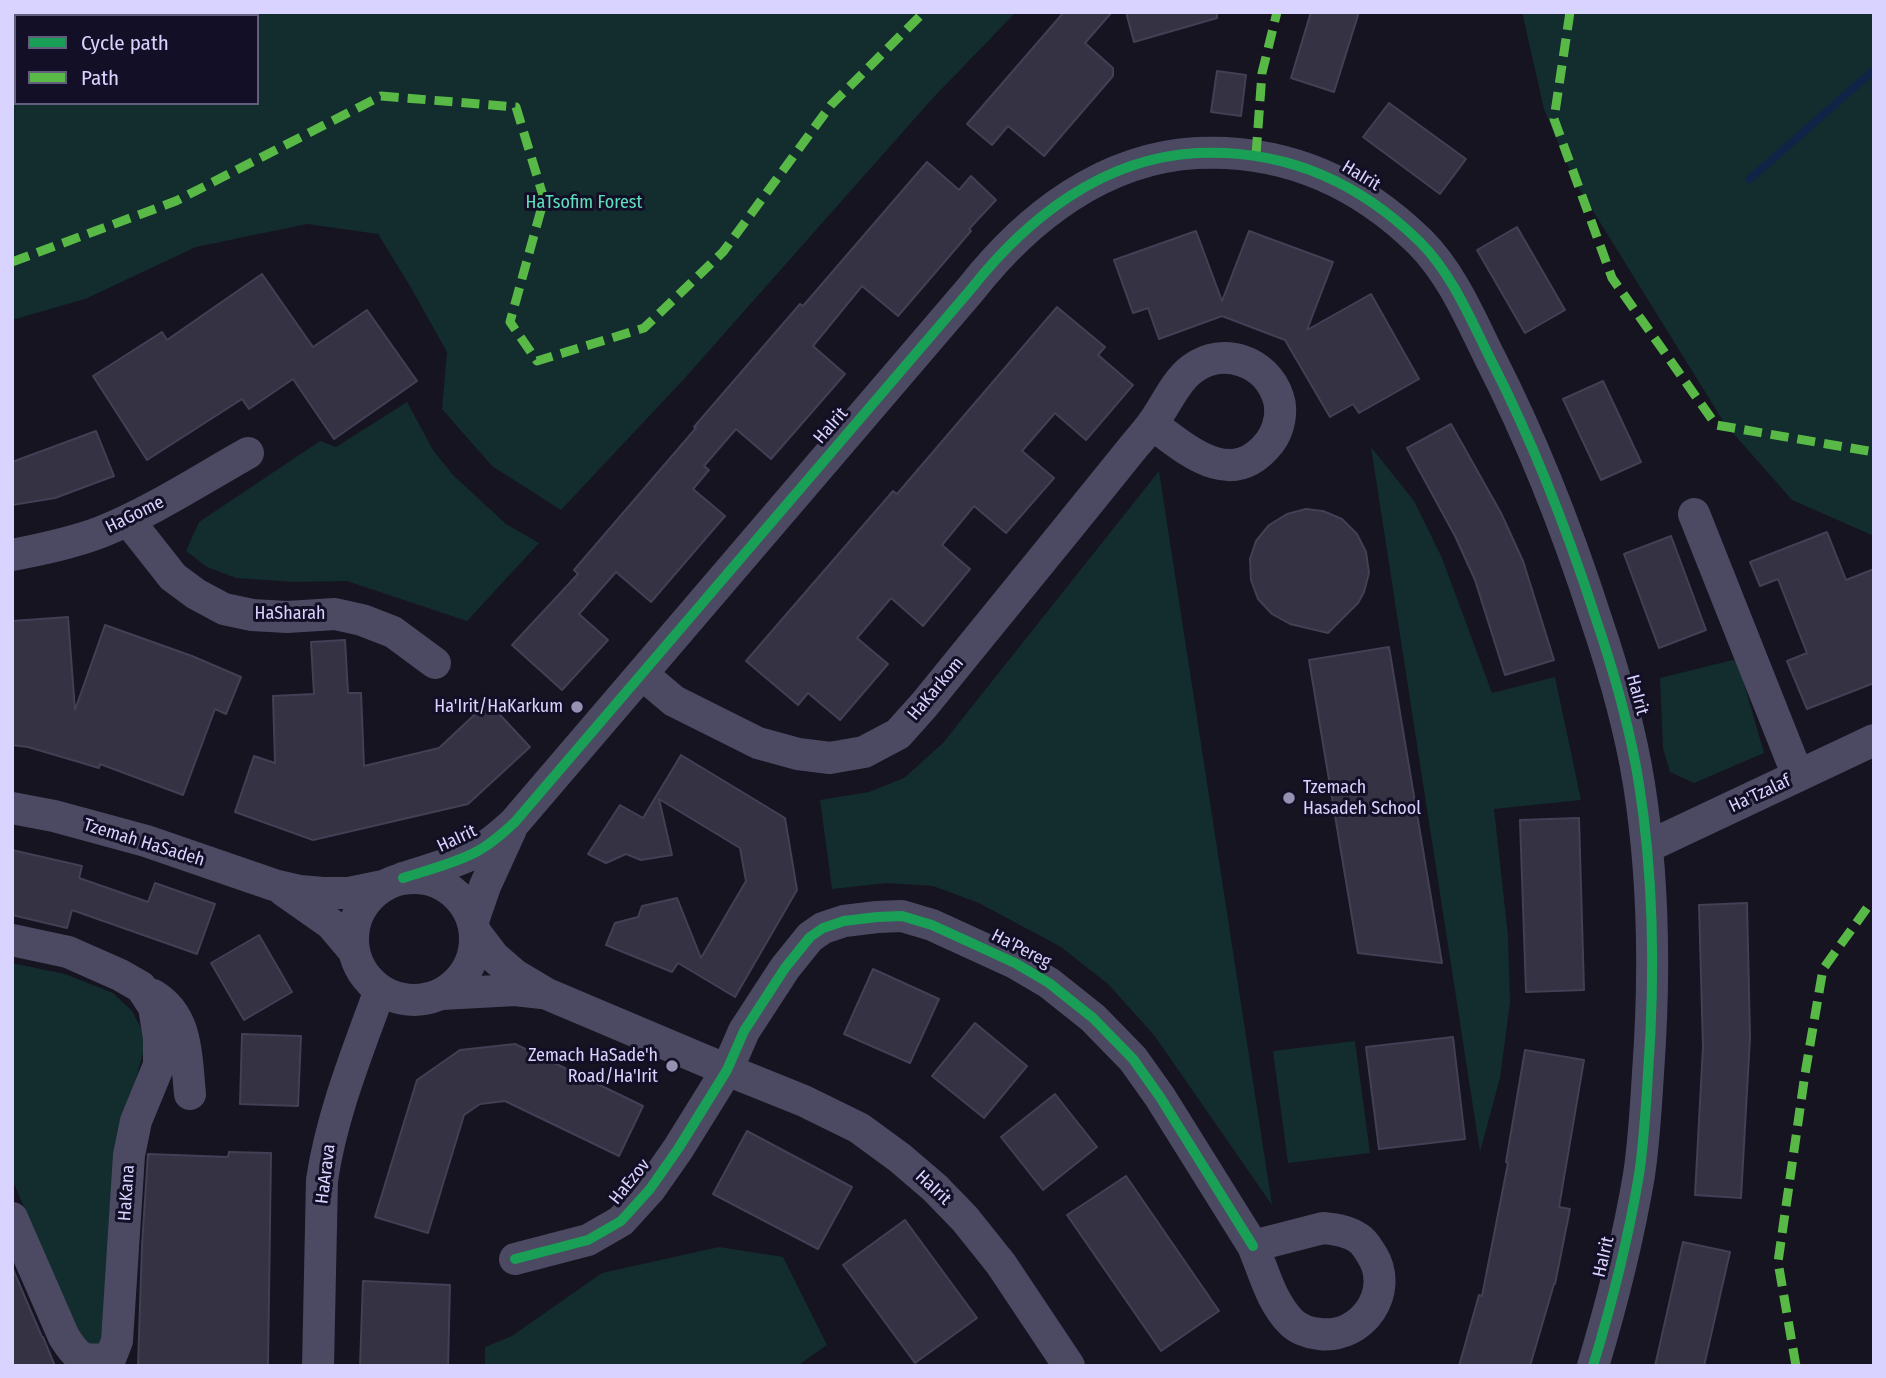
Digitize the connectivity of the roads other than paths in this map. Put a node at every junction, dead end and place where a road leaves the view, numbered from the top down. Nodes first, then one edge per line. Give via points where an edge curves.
1 (1152, 424) dead end
2 (248, 453) dead end
3 (1694, 514) dead end
4 (128, 520) junction
5 (12, 555) edge
6 (435, 663) dead end
7 (642, 674) junction
8 (1874, 740) edge
9 (1798, 776) junction
10 (12, 808) edge
11 (515, 822) junction
12 (1647, 848) junction
13 (393, 882) junction
14 (274, 885) junction
15 (474, 927) junction
16 (12, 940) edge
17 (353, 950) junction
18 (141, 987) junction
19 (380, 990) junction
20 (442, 994) junction
21 (547, 994) junction
22 (727, 1070) junction
23 (190, 1094) dead end
24 (12, 1218) edge
25 (1253, 1246) dead end
26 (515, 1259) dead end
27 (318, 1366) edge
28 (1069, 1366) edge
29 (1593, 1366) edge

1 - 7 street, HaKarkom via 924,705 898,734 864,752 830,758 758,743 674,701
2 - 4 street, HaGome
3 - 9 street
4 - 5 street, HaGome via 56,547
4 - 6 street, HaSharah via 173,577 224,609 287,617 335,614 362,620 393,632
7 - 11 street, HaIrit
7 - 12 street, HaIrit via 994,260 1028,227 1104,176 1143,162 1182,154 1256,155 1318,172 1364,196 1394,218 1444,269 1515,408 1580,569 1626,719
8 - 9 street, Ha'Tzalaf
9 - 12 street, Ha'Tzalaf
10 - 14 street, Tzemah HaSadeh via 146,841
11 - 13 street, HaIrit via 478,851
11 - 15 street, HaIrit via 485,886
12 - 29 street, HaIrit via 1653,967 1646,1113 1626,1240
13 - 14 street, Tzemah HaSadeh via 349,893
13 - 15 street via 421,878 438,883 465,905
13 - 17 street via 368,898 358,914
14 - 17 street, Tzemah HaSadeh via 331,924
15 - 20 street via 468,968
15 - 21 street, HaIrit via 494,957
16 - 18 street via 68,952
17 - 19 street via 358,966
18 - 23 street via 174,1014 183,1033
18 - 24 street, HaKana via 154,1007 159,1065 136,1121 129,1154 117,1341 110,1359 90,1360 76,1354 64,1337
19 - 20 street via 410,1000
19 - 27 street, HaArava via 326,1152
20 - 21 street, HaIrit via 515,990
21 - 22 street, HaIrit
22 - 25 street, Ha'Pereg via 744,1031 810,937 844,920 902,916 932,925 1049,983 1101,1026 1160,1097
22 - 26 street, HaEzov via 650,1189 621,1221 588,1240
22 - 28 street, HaIrit via 859,1128 900,1158 965,1219

